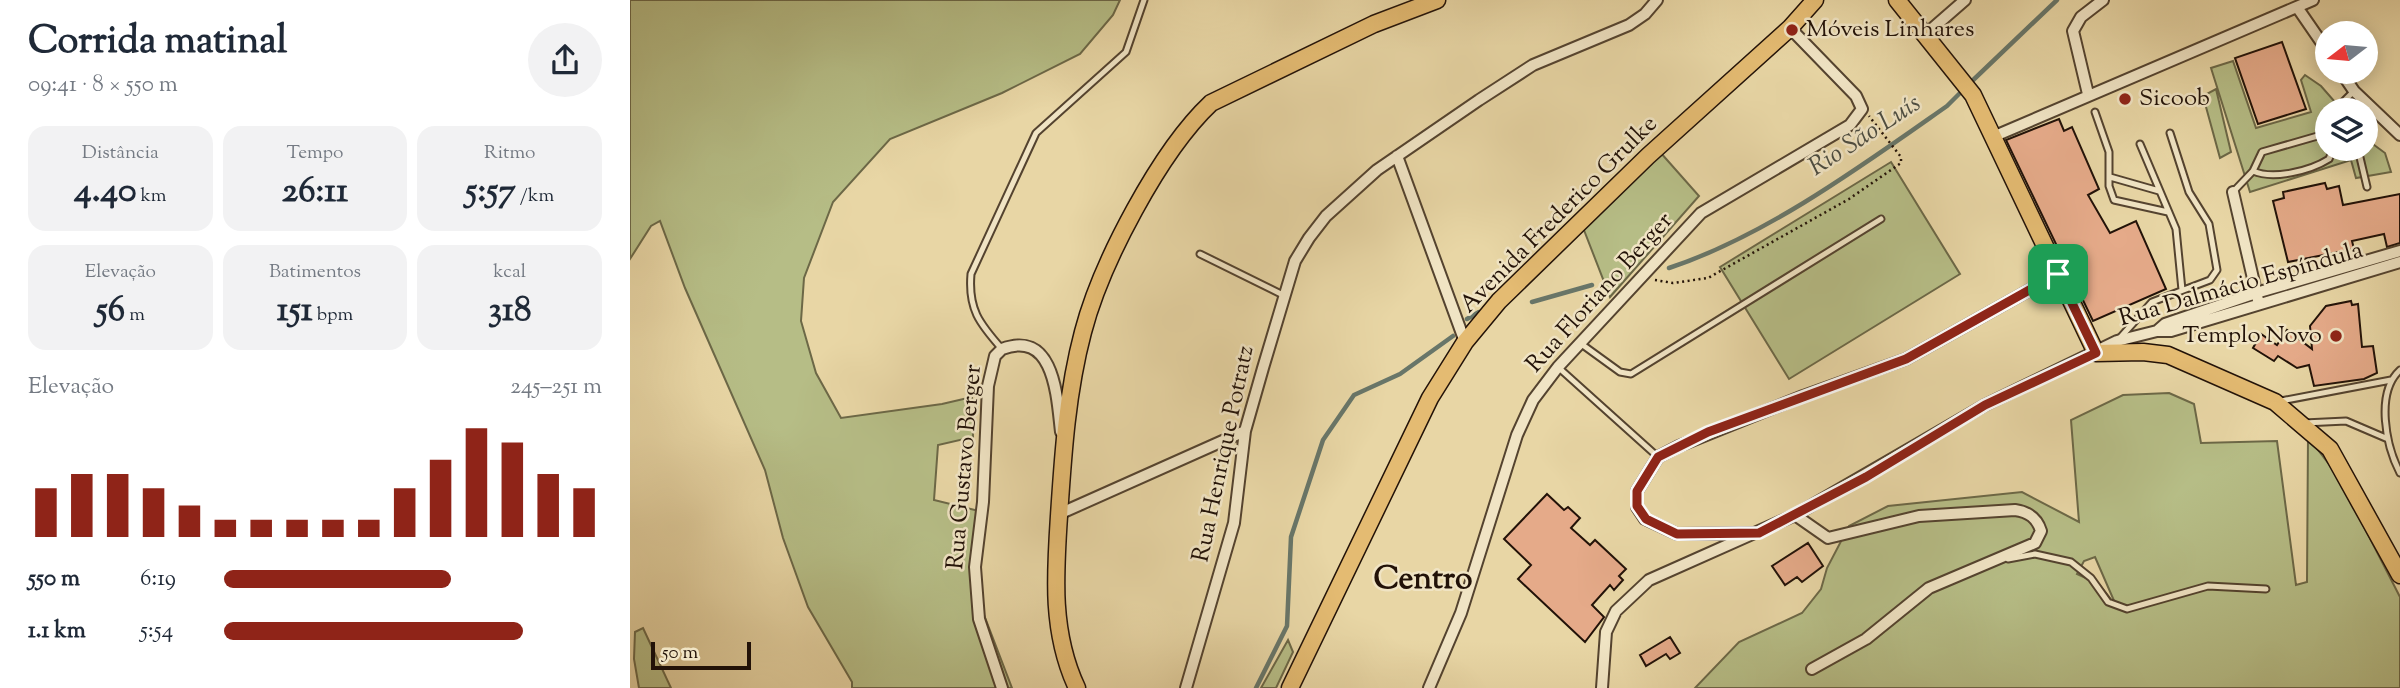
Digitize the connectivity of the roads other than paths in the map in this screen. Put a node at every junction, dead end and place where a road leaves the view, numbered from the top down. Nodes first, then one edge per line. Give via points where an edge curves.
1 (1144, 0) edge
2 (1437, 0) edge
3 (1657, 0) edge
4 (1815, 0) edge
5 (1896, 0) edge
6 (1965, 0) edge
7 (2103, 0) edge
8 (2313, 0) edge
9 (1800, 6) edge
10 (2297, 7) junction
11 (1790, 28) junction
12 (2315, 33) edge
13 (1926, 34) junction
14 (2349, 84) edge
15 (2354, 91) junction
16 (2088, 94) junction
17 (2347, 98) edge
18 (2095, 112) dead end
19 (2170, 133) dead end
20 (2400, 135) edge
21 (1995, 136) junction
22 (2315, 137) edge
23 (2140, 144) dead end
24 (1397, 156) junction
25 (2325, 161) edge
26 (2361, 161) edge
27 (2253, 171) junction
28 (2110, 177) junction
29 (2367, 187) dead end
30 (2159, 191) junction
31 (2233, 192) joint
32 (2168, 212) junction
33 (1881, 219) dead end
34 (2400, 251) edge
35 (1200, 254) dead end
36 (2400, 262) edge
37 (2058, 274) junction
38 (2335, 275) junction
39 (2182, 290) junction
40 (1283, 295) junction
41 (2257, 298) junction
42 (2117, 341) junction
43 (1465, 342) junction
44 (1580, 343) junction
45 (1002, 349) junction
46 (2096, 353) junction
47 (1558, 367) junction
48 (2400, 370) edge
49 (2391, 380) junction
50 (2275, 402) junction
51 (2301, 423) junction
52 (1245, 432) junction
53 (2388, 439) junction
54 (1063, 452) junction
55 (1658, 457) junction
56 (2400, 473) edge
57 (1059, 514) junction
58 (1795, 516) junction
59 (1759, 533) junction
60 (1975, 568) junction
61 (2400, 575) edge
62 (2266, 589) dead end
63 (1812, 669) dead end
64 (1002, 688) edge
65 (1077, 688) edge
66 (1186, 688) edge
67 (1290, 688) edge
68 (1429, 688) edge
69 (1602, 688) edge

1 - 45 lane via 1126,52 1036,133 971,274 969,295 979,322
2 - 54 main road via 1235,89 1192,121 1133,211 1091,306 1080,344
3 - 24 street, Rua Henrique Potratz via 1629,25 1533,65
4 - 9 main road, Avenida Frederico Grulke
5 - 13 main road
6 - 13 street
7 - 16 street via 2081,17 2073,31
8 - 10 street
9 - 11 main road, Avenida Frederico Grulke
10 - 12 street
10 - 16 street
11 - 43 main road, Avenida Frederico Grulke via 1598,204 1499,300
11 - 44 street, Rua Floriano Berger via 1856,96 1862,109 1850,125 1701,213
13 - 21 main road via 1973,95
14 - 15 street
15 - 17 lane
15 - 20 street
16 - 21 street
18 - 28 lane via 2109,152
19 - 39 lane via 2189,192 2209,224 2217,260 2210,280
21 - 37 main road
22 - 27 lane via 2262,152
23 - 30 lane
24 - 40 street, Rua Henrique Potratz via 1326,216 1295,261
24 - 43 street
25 - 27 lane via 2271,176
26 - 29 lane
27 - 31 lane
28 - 30 lane
28 - 32 lane via 2114,200
30 - 32 lane
31 - 41 street
32 - 39 lane via 2181,253
33 - 44 lane via 1631,374 1620,372
34 - 38 street
35 - 40 lane
36 - 38 street, Rua Dalmácio Espíndula
37 - 46 main road
37 - 55 street via 1906,359 1708,432
38 - 41 street, Rua Dalmácio Espíndula
39 - 42 lane via 2152,302
40 - 52 street, Rua Henrique Potratz
41 - 42 street, Rua Dalmácio Espíndula via 2172,331
42 - 46 street, Rua Dalmácio Espíndula
43 - 67 main road, Avenida Frederico Grulke via 1430,398
44 - 47 street, Rua Floriano Berger
45 - 54 street, Rua Gustavo Berger via 1023,345 1048,364
45 - 64 street, Rua Gustavo Berger via 995,356 988,386 975,567 979,618
46 - 50 main road via 2168,355
46 - 58 street, Rua Dalmácio Espíndula via 1985,405
47 - 55 lane
47 - 68 street, Rua Floriano Berger via 1533,400 1517,436 1461,612
48 - 49 lane
49 - 50 lane
49 - 53 lane
50 - 51 main road
51 - 53 lane via 2346,421
51 - 61 main road via 2330,449
52 - 57 street
52 - 66 street, Rua Henrique Potratz via 1234,523
53 - 56 lane
54 - 57 main road
55 - 59 street via 1637,491 1637,506 1646,519 1677,534
57 - 65 main road via 1057,627
58 - 59 street, Rua Dalmácio Espíndula
58 - 60 street via 1828,538 1919,516 2015,510 2038,522 2041,531 2035,542
59 - 69 street, Rua Dalmácio Espíndula via 1649,580 1630,595 1606,632
60 - 62 lane via 2035,554 2059,558 2083,570 2108,602 2127,610 2208,586
60 - 63 street via 1928,588 1866,639

